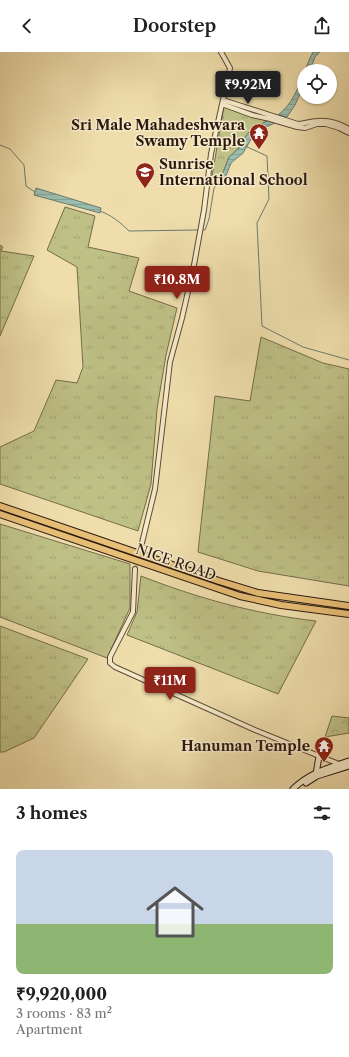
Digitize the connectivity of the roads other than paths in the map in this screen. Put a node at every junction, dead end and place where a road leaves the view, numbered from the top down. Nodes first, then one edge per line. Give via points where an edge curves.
1 (221, 52) edge
2 (222, 102) junction
3 (286, 122) junction
4 (349, 129) edge
5 (349, 133) edge
6 (0, 506) edge
7 (0, 514) edge
8 (141, 547) tunnel mouth
9 (135, 569) tunnel mouth
10 (349, 606) edge
11 (349, 614) edge
12 (319, 756) junction
13 (349, 761) edge
14 (344, 767) edge
15 (316, 774) junction
16 (293, 789) edge
17 (297, 789) edge

1 - 2 street via 230,68
2 - 3 street
2 - 8 street via 211,154 194,265 170,362 155,489
3 - 4 street via 304,124 327,121
3 - 5 street via 305,128 326,124
6 - 10 highway, NICE ROAD via 258,593
7 - 11 highway, NICE ROAD via 240,596 281,605
9 - 12 street via 133,612 110,657 110,663 248,727
12 - 14 street
12 - 15 main road
13 - 14 main road
14 - 15 main road
14 - 15 main road
15 - 16 main road
15 - 17 main road

